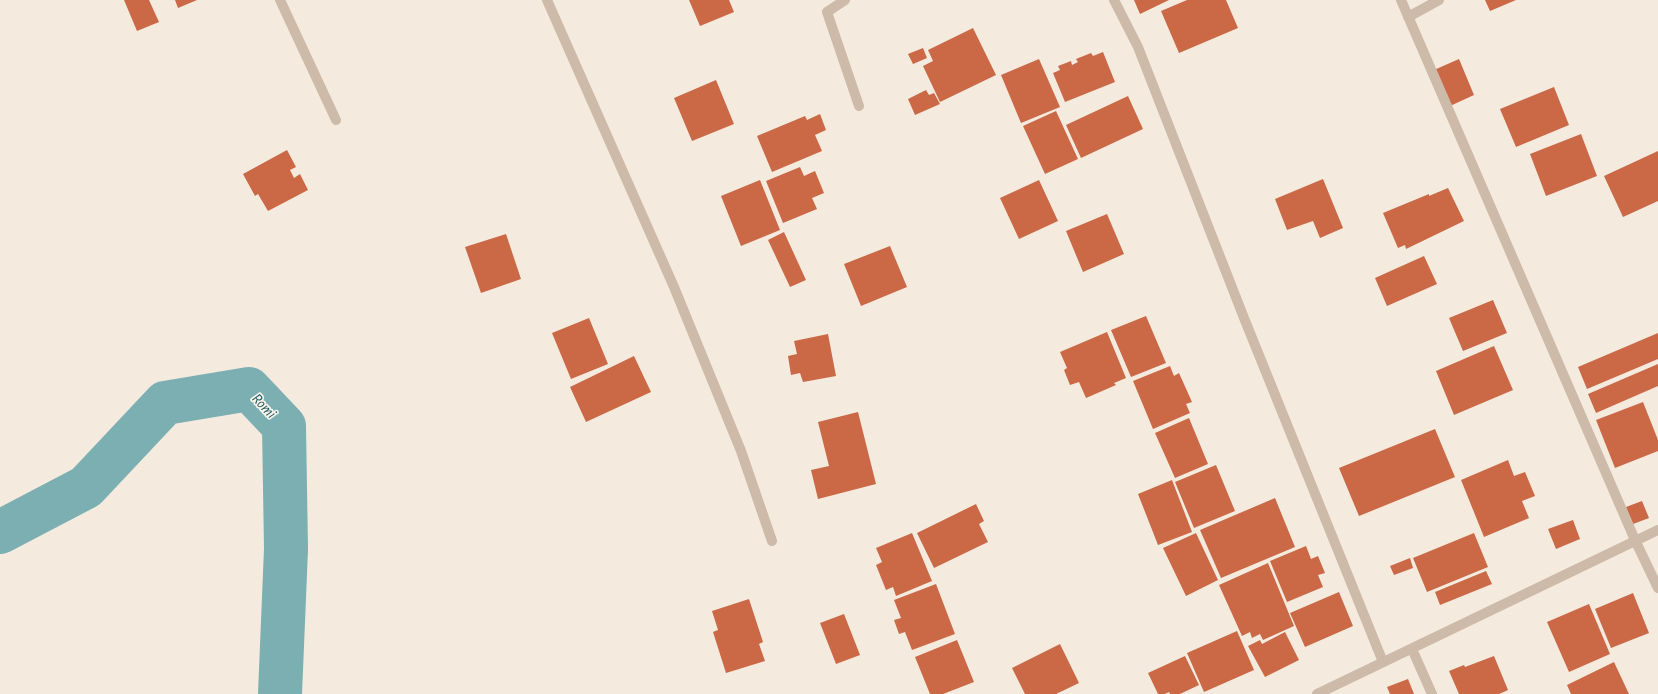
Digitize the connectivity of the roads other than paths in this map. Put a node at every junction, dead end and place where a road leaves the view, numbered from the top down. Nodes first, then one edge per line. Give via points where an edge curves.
1 (280, 0) edge
2 (547, 0) edge
3 (844, 0) edge
4 (1114, 0) edge
5 (1401, 0) edge
6 (1439, 0) edge
7 (1408, 18) junction
8 (859, 106) dead end
9 (336, 120) dead end
10 (1658, 530) edge
11 (1635, 540) junction
12 (772, 541) dead end
13 (1658, 588) edge
14 (1412, 649) junction
15 (1383, 662) junction
16 (1317, 694) edge
17 (1432, 694) edge

1 - 9 street
2 - 12 street via 674,287 741,451
3 - 8 street via 827,12
4 - 15 street via 1138,47
5 - 7 street
6 - 7 street
7 - 11 street
10 - 11 street
11 - 13 street
11 - 14 street
14 - 15 street
14 - 17 street
15 - 16 street

